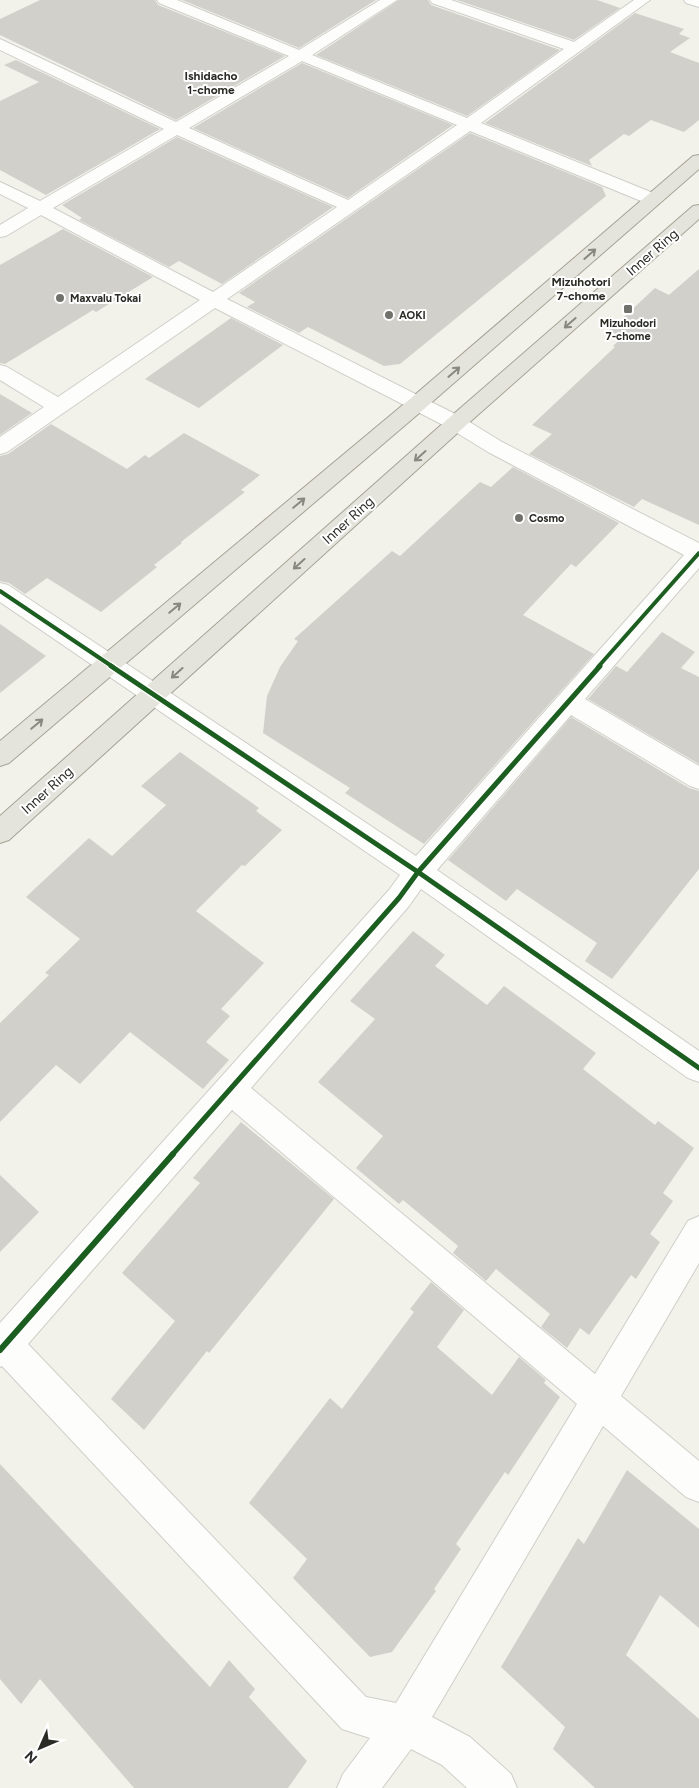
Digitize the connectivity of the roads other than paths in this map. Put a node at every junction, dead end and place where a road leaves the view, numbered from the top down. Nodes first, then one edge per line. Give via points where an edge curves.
1 (164, 0) edge
2 (390, 0) edge
3 (437, 0) edge
4 (643, 0) edge
5 (691, 0) edge
6 (699, 3) edge
7 (0, 44) edge
8 (576, 48) junction
9 (300, 56) junction
10 (468, 125) junction
11 (176, 128) junction
12 (699, 160) edge
13 (0, 187) edge
14 (652, 200) junction
15 (348, 206) junction
16 (41, 208) junction
17 (697, 215) edge
18 (0, 232) edge
19 (214, 300) junction
20 (0, 371) edge
21 (417, 404) junction
22 (59, 407) junction
23 (456, 423) junction
24 (0, 447) edge
25 (699, 553) edge
26 (0, 591) edge
27 (109, 664) junction
28 (152, 695) junction
29 (569, 701) junction
30 (0, 756) edge
31 (699, 779) edge
32 (0, 832) edge
33 (418, 872) junction
34 (699, 1068) edge
35 (230, 1090) junction
36 (699, 1232) edge
37 (2, 1345) edge
38 (598, 1401) junction
39 (699, 1484) edge
40 (405, 1725) junction
41 (358, 1788) edge
42 (497, 1788) edge

1 - 9 street
2 - 9 street
3 - 8 street
4 - 8 street
5 - 6 street
7 - 11 street
8 - 10 street
9 - 10 street
9 - 11 street
10 - 14 street
10 - 15 street
11 - 15 street
11 - 16 street
12 - 14 main road
13 - 16 street
21 -> 14 main road
15 - 19 street
16 - 18 street
16 - 19 street
17 -> 23 main road, Inner Ring
19 - 21 street
19 - 22 street
20 - 22 street
21 - 23 street
27 -> 21 main road
22 - 24 street
23 - 25 street via 495,447
23 -> 28 main road, Inner Ring
25 - 29 street
26 - 27 street
27 - 28 street
30 -> 27 main road
28 - 32 main road, Inner Ring
28 - 33 street
29 - 31 street
29 - 33 street
33 - 34 street
33 - 35 street via 399,898
35 - 37 street
35 - 38 street
36 - 38 street
37 - 40 street via 356,1715
38 - 39 street
38 - 40 street
40 - 41 street
40 - 42 street via 456,1751

